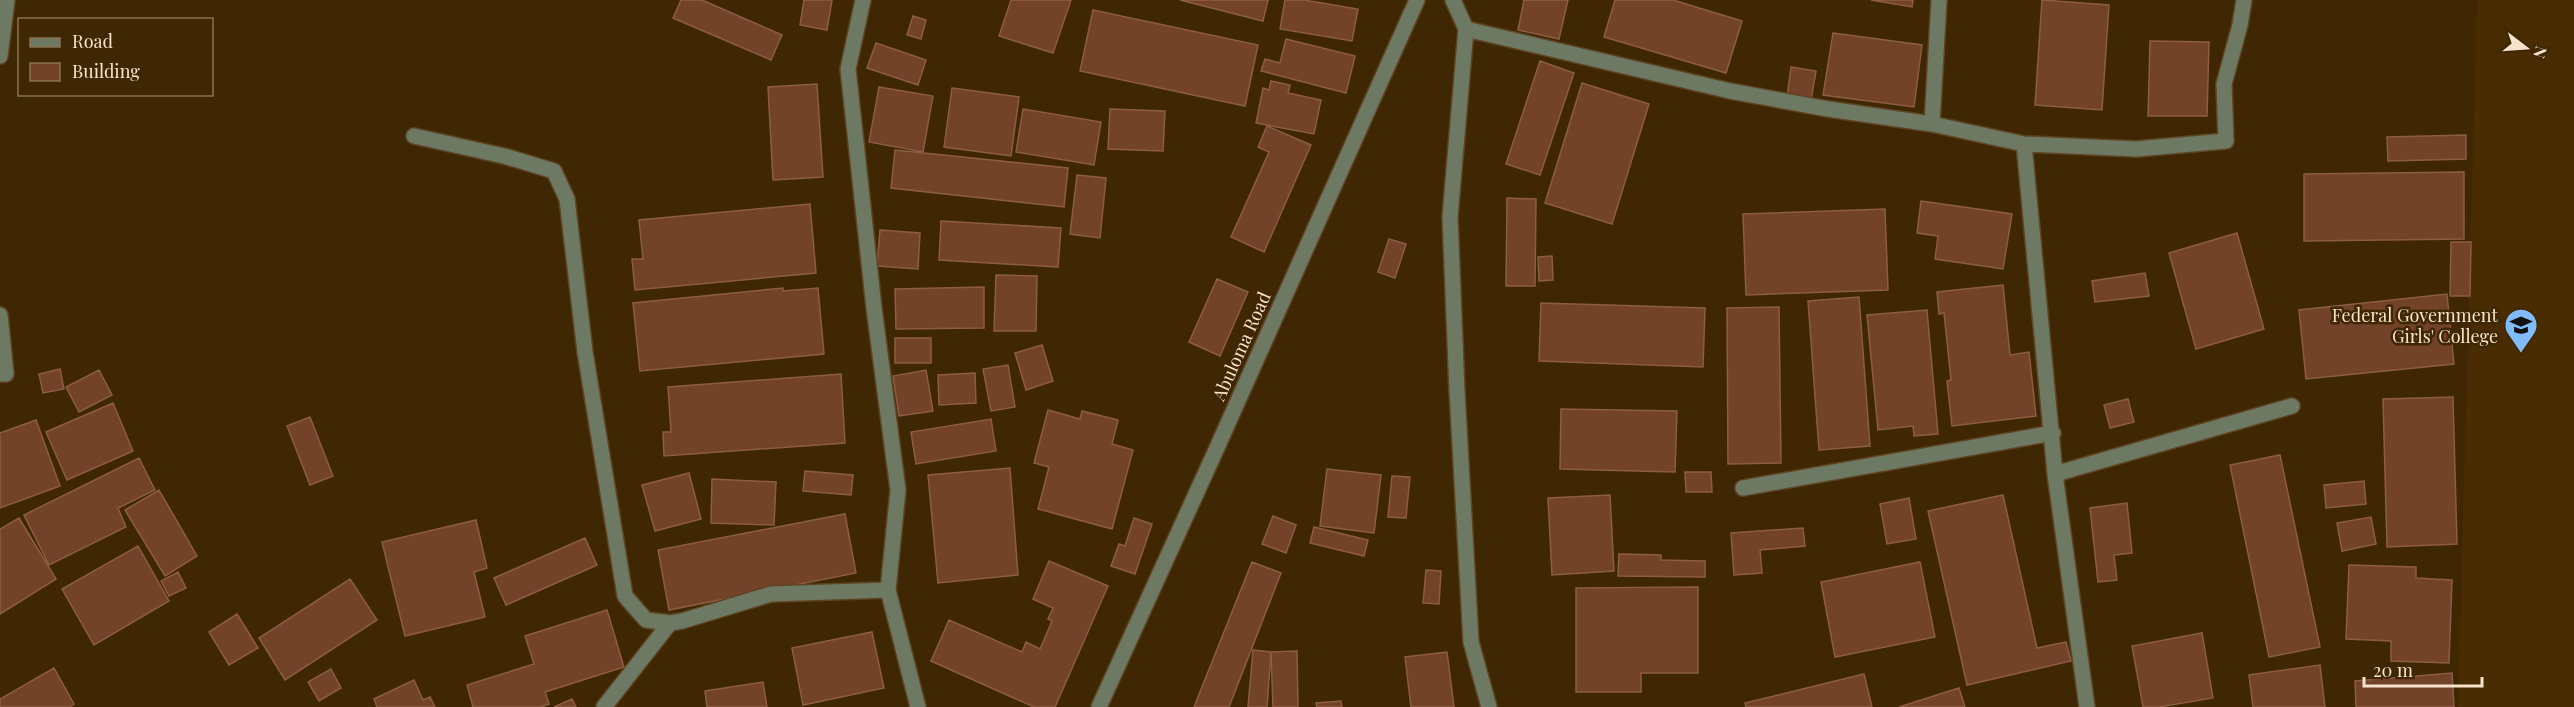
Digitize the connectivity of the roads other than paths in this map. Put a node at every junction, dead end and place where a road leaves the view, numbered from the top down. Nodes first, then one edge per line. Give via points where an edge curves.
1 (7, 0) edge
2 (863, 0) edge
3 (1417, 0) edge
4 (1453, 0) edge
5 (1939, 0) edge
6 (2244, 0) edge
7 (1466, 29) junction
8 (0, 56) edge
9 (1932, 124) junction
10 (414, 136) dead end
11 (2024, 144) junction
12 (0, 315) edge
13 (0, 374) edge
14 (2292, 406) dead end
15 (2053, 433) junction
16 (2055, 474) junction
17 (1743, 488) dead end
18 (888, 590) junction
19 (670, 623) junction
20 (604, 707) edge
21 (918, 707) edge
22 (1098, 707) edge
23 (1489, 707) edge
24 (2087, 707) edge

1 - 8 street
2 - 18 street via 848,69 898,490
3 - 22 street, Abuloma Road
4 - 7 street
5 - 9 street
6 - 11 street via 2224,84 2226,141 2136,149
7 - 9 street via 1730,91
7 - 23 street via 1450,217 1471,642
9 - 11 street
10 - 19 street via 554,171 567,199 585,352 625,596 646,620
11 - 15 street
12 - 13 street via 6,374
14 - 16 street
15 - 16 street
15 - 17 street
16 - 24 street
18 - 19 street via 771,594
18 - 21 street
19 - 20 street

